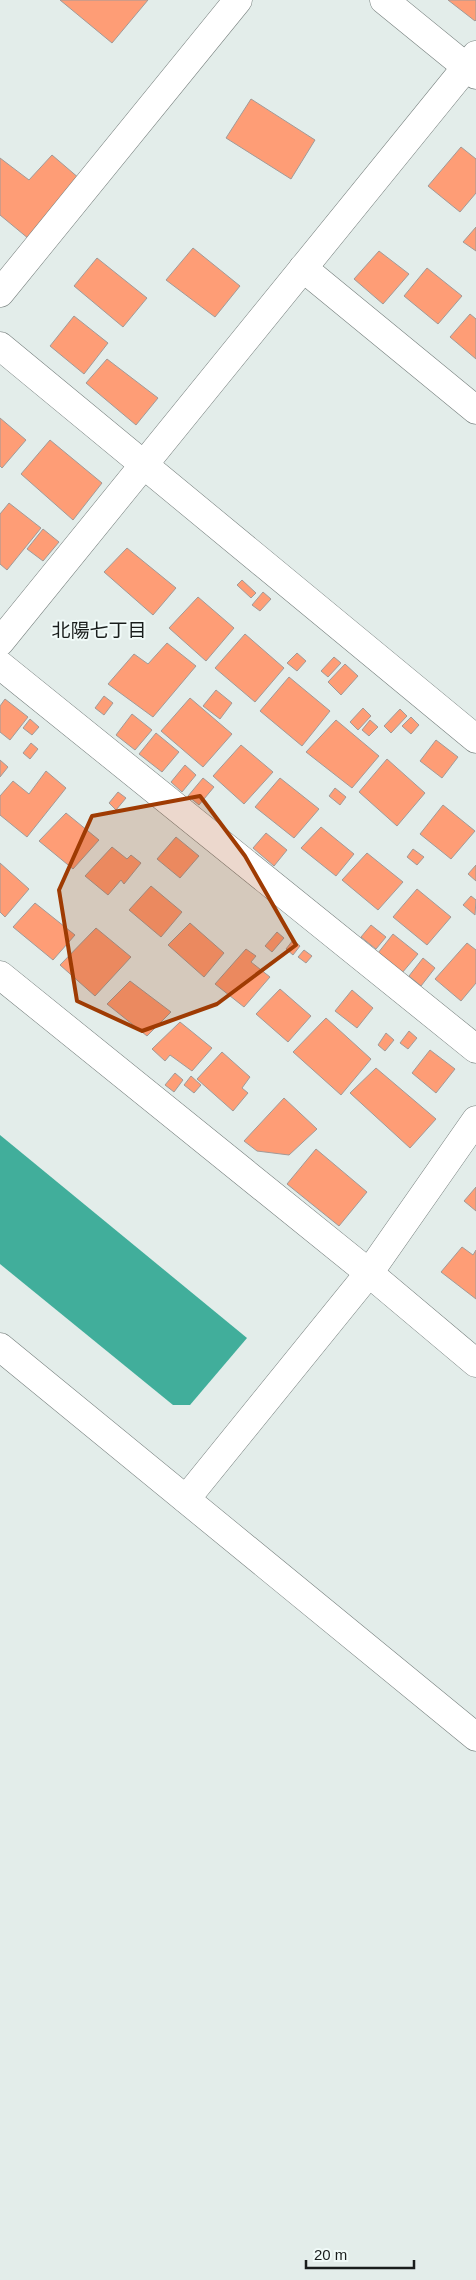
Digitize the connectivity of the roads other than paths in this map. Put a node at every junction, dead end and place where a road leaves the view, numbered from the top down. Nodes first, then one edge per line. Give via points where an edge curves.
1 (238, 0) edge
2 (384, 0) edge
3 (473, 66) edge
4 (303, 268) junction
5 (0, 293) edge
6 (0, 346) edge
7 (476, 410) edge
8 (144, 465) junction
9 (0, 642) edge
10 (0, 665) edge
11 (476, 739) edge
12 (0, 975) edge
13 (476, 1049) edge
14 (476, 1120) edge
15 (369, 1273) junction
16 (0, 1347) edge
17 (476, 1363) edge
18 (186, 1499) junction
19 (476, 1737) edge

1 - 5 street
2 - 3 street
3 - 4 street
4 - 7 street
4 - 8 street
6 - 8 street
8 - 9 street
8 - 11 street
10 - 13 street
12 - 15 street
14 - 15 street
15 - 17 street
15 - 18 street
16 - 18 street
18 - 19 street

